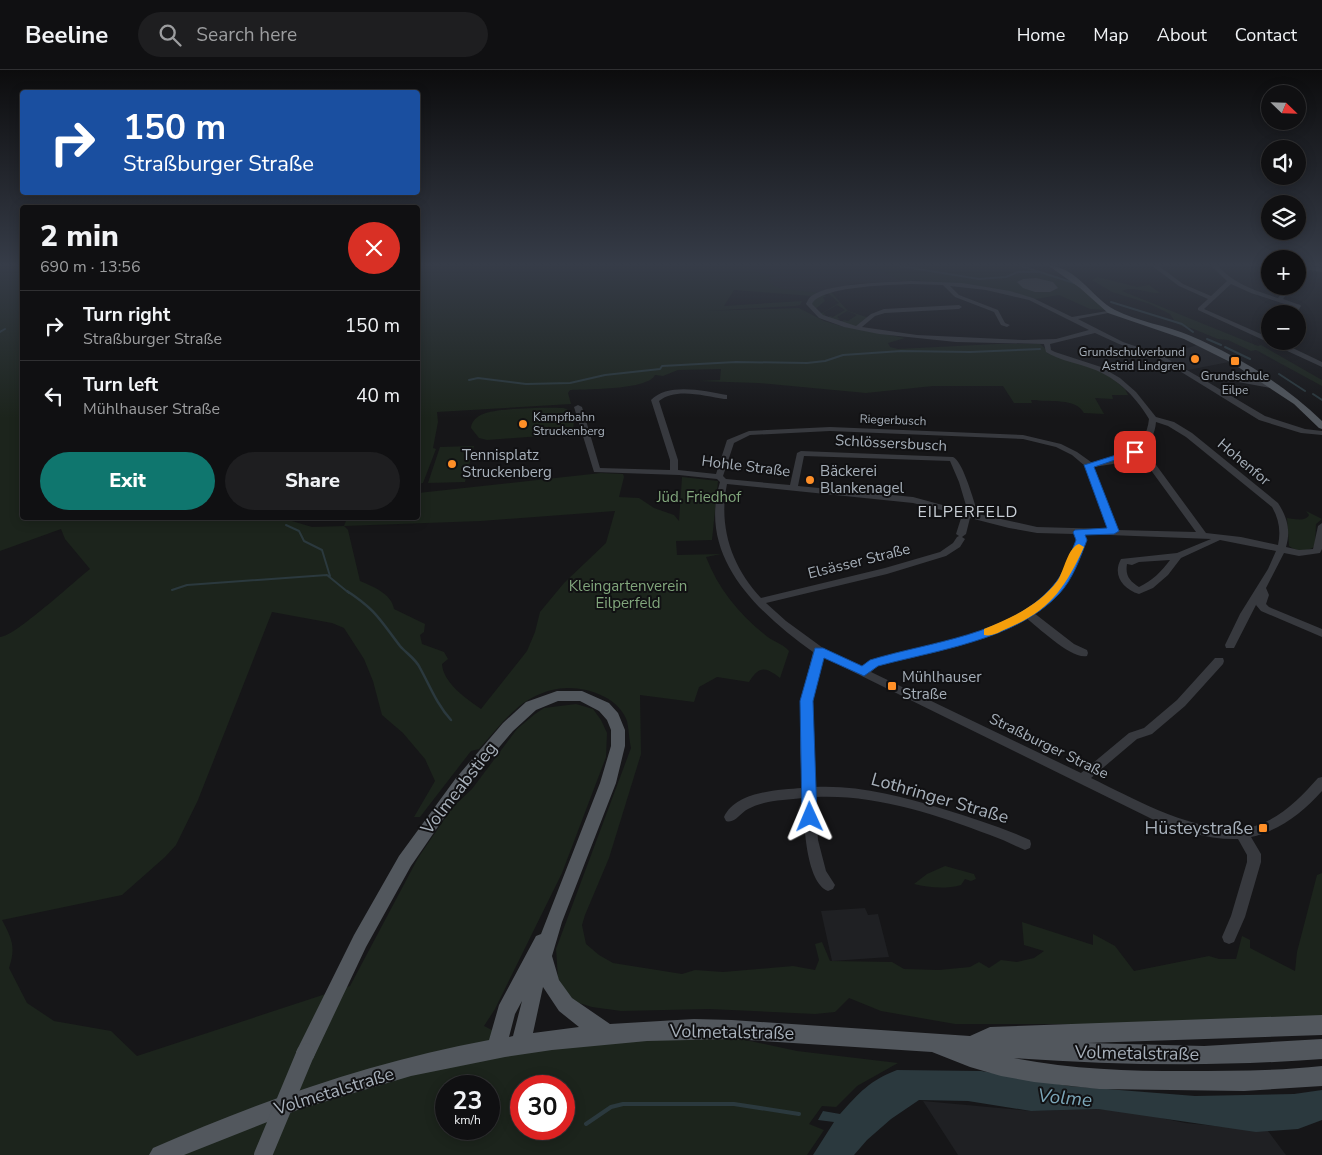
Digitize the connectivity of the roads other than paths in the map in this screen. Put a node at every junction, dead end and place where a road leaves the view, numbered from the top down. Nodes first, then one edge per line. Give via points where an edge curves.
1 (823, 317) edge
2 (871, 317) edge
3 (999, 317) edge
4 (1066, 317) edge
5 (1082, 317) edge
6 (1127, 317) edge
7 (1216, 317) edge
8 (1070, 319) junction
9 (1007, 325) dead end
10 (857, 328) junction
11 (1093, 331) junction
12 (1261, 332) edge
13 (1256, 334) junction
14 (1261, 336) edge
15 (1047, 342) junction
16 (1290, 350) edge
17 (1322, 365) edge
18 (1200, 379) junction
19 (1276, 387) junction
20 (724, 398) dead end
21 (578, 407) dead end
22 (1153, 419) junction
23 (1322, 426) edge
24 (1322, 433) edge
25 (1135, 452) junction
26 (1089, 465) junction
27 (674, 473) junction
28 (722, 479) junction
29 (794, 487) junction
30 (970, 515) junction
31 (1322, 526) edge
32 (1114, 531) junction
33 (1078, 532) junction
34 (1203, 535) junction
35 (1218, 537) junction
36 (1281, 549) junction
37 (1178, 556) junction
38 (1260, 589) junction
39 (759, 602) junction
40 (1028, 614) junction
41 (1322, 633) edge
42 (1230, 645) dead end
43 (819, 651) junction
44 (1083, 654) dead end
45 (1219, 661) dead end
46 (864, 672) junction
47 (1082, 779) junction
48 (1322, 782) edge
49 (809, 792) junction
50 (730, 817) dead end
51 (1241, 832) junction
52 (1025, 844) dead end
53 (828, 885) dead end
54 (553, 922) junction
55 (1228, 937) dead end
56 (544, 954) junction
57 (1322, 1025) edge
58 (608, 1034) junction
59 (925, 1042) junction
60 (521, 1046) junction
61 (970, 1046) junction
62 (1322, 1049) edge
63 (496, 1050) junction
64 (1322, 1076) edge
65 (160, 1155) edge
66 (263, 1155) edge

1 - 10 street
2 - 10 street
3 - 9 street
4 - 8 street
5 - 8 street
6 - 19 main road via 1198,342
7 - 13 street
8 - 11 street
10 - 15 street via 900,337
11 - 15 street
11 - 18 street via 1159,356
12 - 13 street
13 - 14 street
15 - 22 street via 1048,351 1054,355 1113,376
16 - 17 street
18 - 19 street via 1238,380
18 - 24 street via 1262,418
19 - 23 main road
20 - 27 street via 674,392 664,393 655,400 674,460
21 - 27 street, Hohle Straße via 597,470
22 - 25 street via 1152,434
22 - 36 street, Hohenfor via 1171,424 1189,435 1275,505 1284,524
25 - 26 street
25 - 34 street via 1148,460
26 - 28 street, Riegerbusch via 1068,449 1023,437 804,430 757,432 736,438 730,442
26 - 32 street
27 - 28 street, Hohle Straße
28 - 29 street, Hohle Straße
28 - 39 street, Straßburger Straße via 720,517 726,553 738,576
29 - 30 street, Hohle Straße via 913,500
29 - 30 street, Schlössersbusch via 802,453 953,459 963,482
30 - 33 street, Hohle Straße via 1037,530
30 - 39 street, Elsässer Straße via 957,545 943,554 888,571
31 - 36 street, Hohle Straße via 1317,551 1305,553
32 - 33 street, Hohle Straße
32 - 34 street, Hohle Straße
33 - 40 street via 1082,540 1075,559 1056,591
34 - 35 street, Hohle Straße
35 - 36 street, Hohle Straße
35 - 37 street
36 - 38 street
37 - 37 street via 1165,573 1139,591 1123,580 1121,567 1124,561
38 - 41 street via 1264,596 1261,605 1265,609
38 - 42 street
39 - 43 street, Straßburger Straße via 779,622
40 - 44 street
40 - 46 street via 987,633 874,663
43 - 46 street, Straßburger Straße
43 - 49 street via 807,701
45 - 47 street via 1195,689 1148,731 1133,736
46 - 47 street, Straßburger Straße
47 - 51 street, Straßburger Straße via 1166,819 1215,832
48 - 51 street, Straßburger Straße via 1278,822
49 - 50 street, Lothringer Straße via 747,803
49 - 52 street, Lothringer Straße via 863,793 890,798 1003,833
49 - 53 street via 814,852 820,873
51 - 55 street via 1254,854 1254,862 1238,918
54 - 56 main road, Volmeabstieg
54 - 63 main road, Volmeabstieg via 506,1012
54 - 66 main road, Volmeabstieg, bridge via 608,783 618,746 618,730 613,717 604,707 582,696 557,696 532,706 514,721 429,825 360,941 306,1052
56 - 58 main road via 546,972 557,996 587,1022
56 - 60 main road, Volmeabstieg
57 - 61 main road via 990,1037
58 - 59 main road, Volmetalstraße via 695,1029
58 - 60 main road, Volmetalstraße
59 - 61 main road, Volmetalstraße
59 - 64 main road via 995,1066 1101,1079 1252,1081
60 - 63 main road, Volmetalstraße
61 - 62 main road, Volmetalstraße via 1205,1055
63 - 65 main road, Volmetalstraße via 374,1076 319,1092

